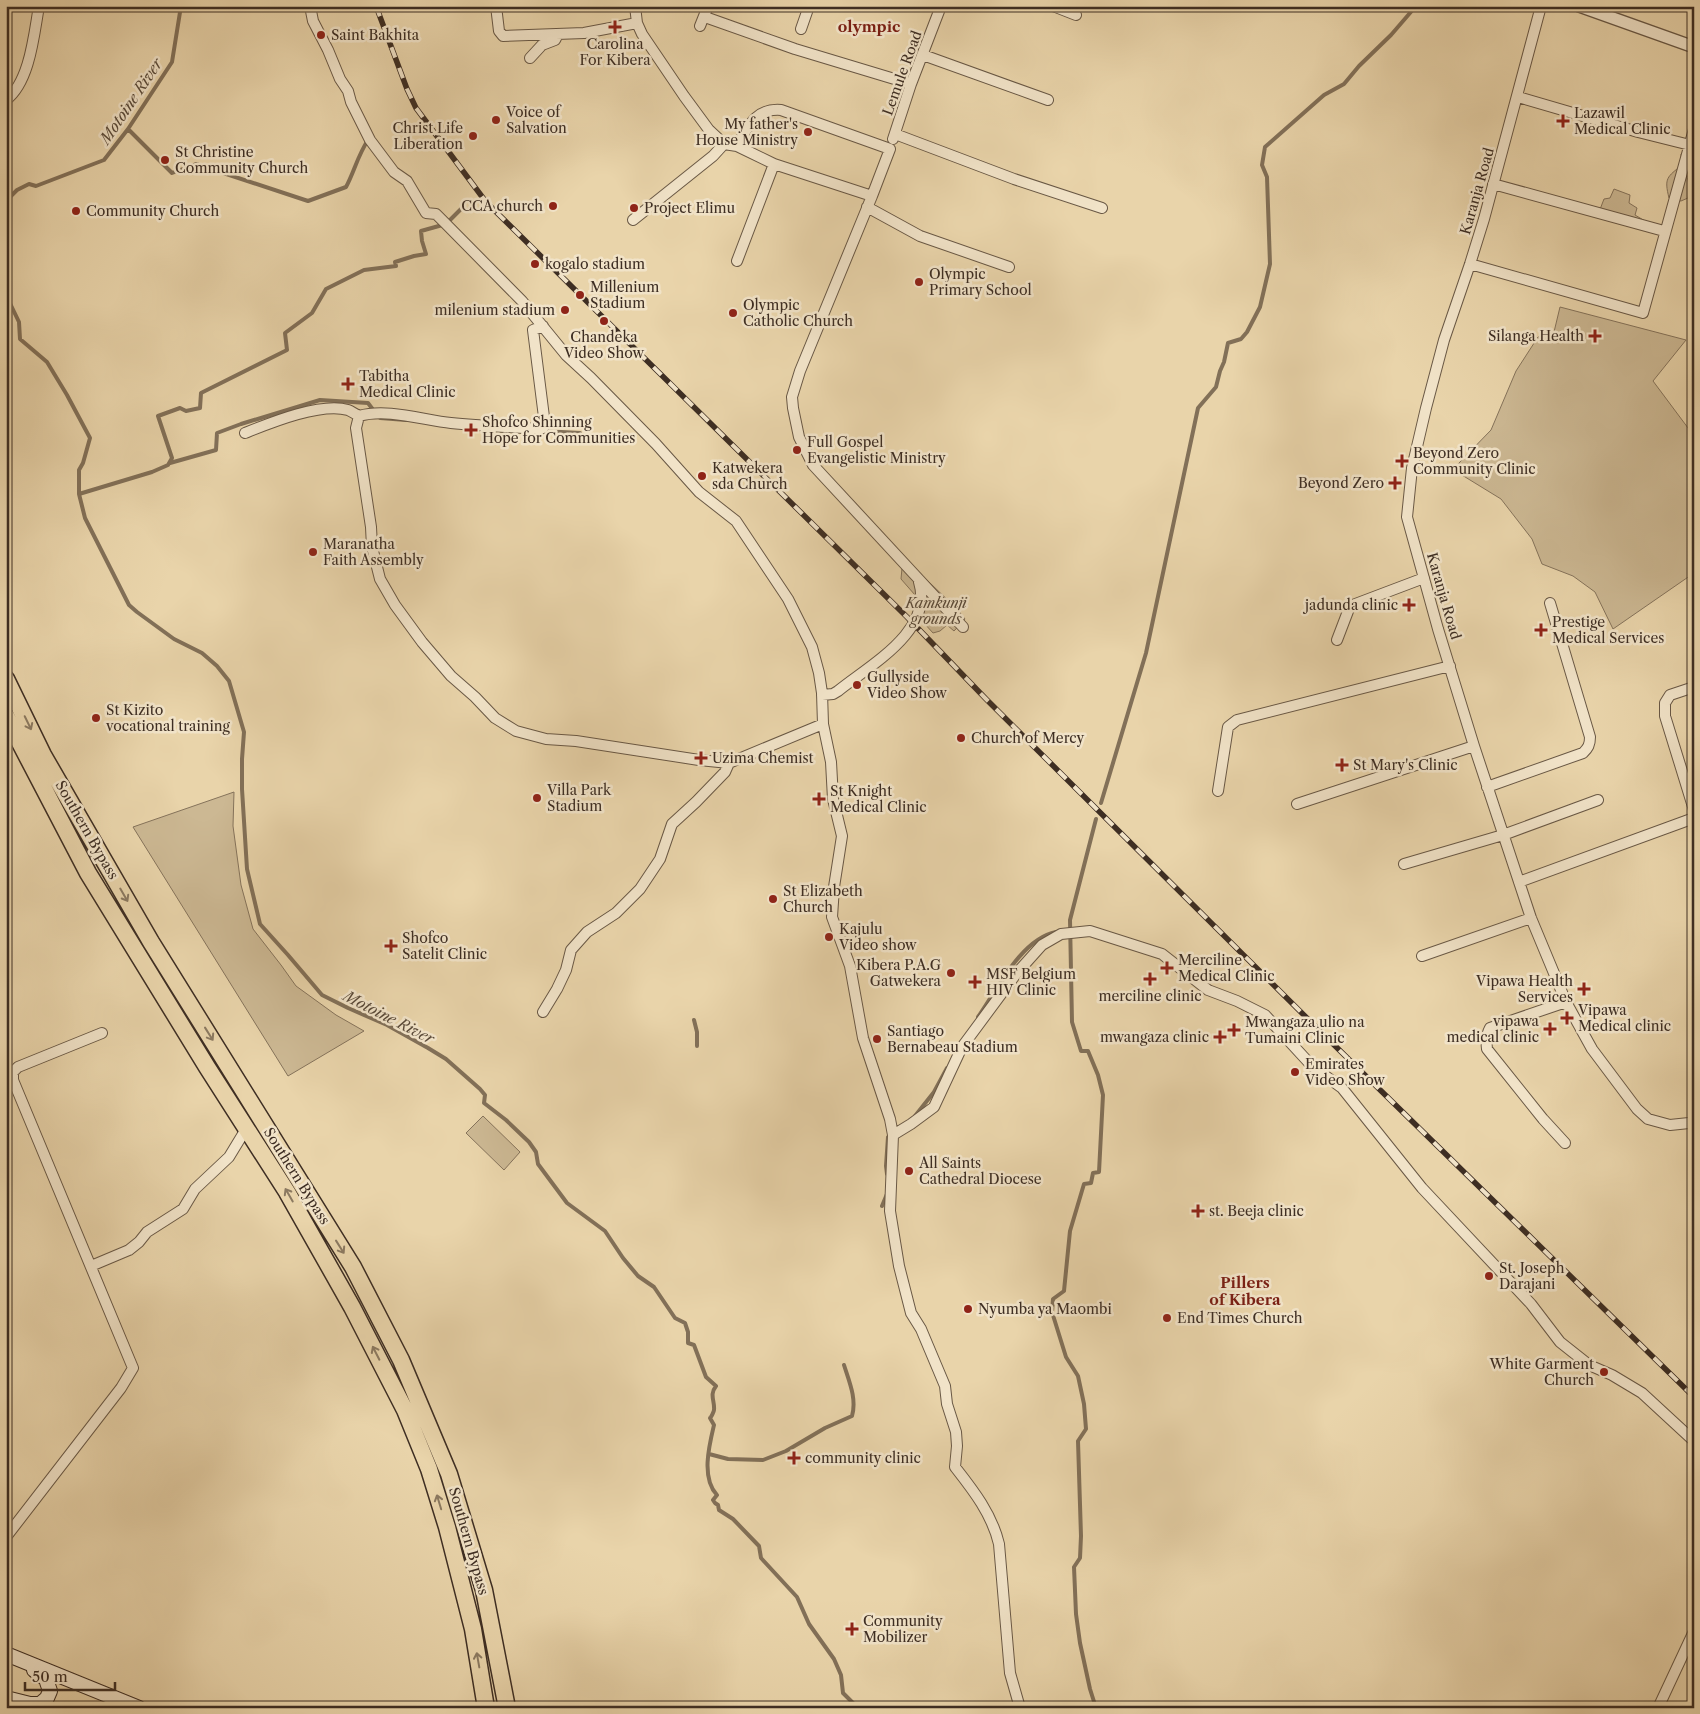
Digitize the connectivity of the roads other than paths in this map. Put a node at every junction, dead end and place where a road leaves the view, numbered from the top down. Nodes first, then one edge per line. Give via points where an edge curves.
1 (39, 6) edge
2 (310, 6) edge
3 (496, 6) edge
4 (635, 6) edge
5 (708, 6) edge
6 (809, 6) edge
7 (941, 6) edge
8 (1053, 6) edge
9 (1541, 6) edge
10 (1579, 6) edge
11 (1076, 15) dead end
12 (637, 23) junction
13 (801, 29) dead end
14 (558, 34) junction
15 (1694, 47) edge
16 (923, 55) junction
17 (530, 58) dead end
18 (911, 84) junction
19 (1518, 97) junction
20 (6, 100) edge
21 (1048, 100) dead end
22 (1694, 129) edge
23 (896, 134) junction
24 (724, 144) junction
25 (1690, 144) junction
26 (737, 146) junction
27 (890, 149) junction
28 (774, 164) junction
29 (1493, 184) junction
30 (872, 196) junction
31 (867, 207) junction
32 (1102, 208) dead end
33 (633, 220) dead end
34 (1664, 231) junction
35 (737, 261) dead end
36 (1470, 264) junction
37 (1009, 267) dead end
38 (543, 326) junction
39 (358, 416) junction
40 (245, 433) dead end
41 (918, 578) junction
42 (1424, 578) junction
43 (1550, 603) dead end
44 (963, 627) dead end
45 (1337, 640) dead end
46 (1450, 666) junction
47 (6, 679) edge
48 (1694, 687) edge
49 (822, 695) junction
50 (6, 716) edge
51 (823, 724) junction
52 (1474, 746) junction
53 (729, 762) junction
54 (1487, 787) junction
55 (1218, 791) dead end
56 (1598, 800) dead end
57 (1297, 804) dead end
58 (1694, 810) edge
59 (1694, 818) edge
60 (1503, 835) junction
61 (1404, 864) dead end
62 (1519, 882) junction
63 (1531, 918) junction
64 (1422, 956) dead end
65 (1566, 1002) junction
66 (543, 1012) dead end
67 (102, 1033) dead end
68 (1694, 1121) edge
69 (246, 1128) junction
70 (893, 1135) junction
71 (1565, 1143) dead end
72 (91, 1266) junction
73 (1694, 1441) edge
74 (6, 1537) edge
75 (1694, 1631) edge
76 (12, 1656) edge
77 (6, 1698) edge
78 (6, 1703) edge
79 (17, 1708) edge
80 (139, 1708) edge
81 (486, 1708) edge
82 (507, 1708) edge
83 (1020, 1708) edge
84 (1658, 1708) edge

1 - 20 street via 24,72
2 - 38 street via 313,21 376,149 394,172 406,181 426,213 436,214
3 - 14 street via 499,31 503,36
4 - 12 street
5 - 18 street via 702,22
6 - 13 street
7 - 16 street, Lemule Road
8 - 11 street
9 - 19 street, Karanja Road
10 - 15 street
12 - 14 street via 584,34
12 - 24 street via 684,96 709,130
14 - 17 street via 555,40 542,45
16 - 18 street, Lemule Road
16 - 21 street
18 - 23 street, Lemule Road
19 - 25 street
19 - 29 street, Karanja Road
22 - 25 street
23 - 27 street, Lemule Road
23 - 32 street
24 - 26 street
24 - 33 street
25 - 34 street
26 - 27 street via 758,115 771,109
26 - 28 street
27 - 30 street, Lemule Road
28 - 30 street
28 - 35 street
29 - 34 street
29 - 36 street, Karanja Road
30 - 31 street, Lemule Road
31 - 37 street via 920,236
31 - 41 street, Lemule Road via 800,370 792,397 793,408 799,437 813,466
34 - 36 street via 1643,313
36 - 42 street, Karanja Road via 1444,340 1412,468 1407,517
38 - 39 street via 533,330 544,428 450,423 399,415
38 - 49 street via 566,355 656,444 699,492 736,521 800,619 812,646
39 - 40 street via 348,410 325,409 280,419
39 - 53 street via 358,445 372,547 380,579 422,642 451,676 495,718 516,731 546,739
41 - 44 street, Lemule Road
41 - 49 street via 921,604 914,624 883,658 835,694
42 - 45 street via 1350,606
42 - 46 street, Karanja Road
43 - 54 street via 1590,744 1582,753
46 - 52 street, Karanja Road
46 - 55 street via 1236,720 1228,727
47 -> 82 highway, Southern Bypass via 44,755 142,925 353,1267 402,1360 449,1474 484,1590
48 - 58 street via 1670,696 1665,703 1665,716
49 - 51 street
50 - 69 highway, Southern Bypass via 88,873
51 - 53 street
51 - 70 street via 831,762 833,799 842,836 832,917 850,966 863,1038
52 - 54 street, Karanja Road
52 - 57 street
53 - 66 street via 725,772 672,824 660,859 640,889 616,913 587,932 571,950 566,970
54 - 60 street, Karanja Road
56 - 60 street
59 - 62 street
60 - 61 street
60 - 62 street, Karanja Road
62 - 63 street, Karanja Road
63 - 64 street
63 - 65 street, Karanja Road
65 - 68 street, Karanja Road via 1592,1049 1637,1109 1658,1123 1670,1125
65 - 71 street via 1490,1028 1486,1041 1487,1049
67 - 72 street via 18,1067 13,1072 13,1080
69 - 72 street via 229,1157 195,1189 183,1209 147,1232 129,1250
81 -> 69 highway, Southern Bypass via 473,1629 429,1468 405,1410 352,1306
70 - 73 street via 934,1107 962,1047 1042,945 1061,934 1090,931 1162,954 1208,990 1265,1015 1312,1066 1342,1088 1422,1188 1531,1304 1560,1342 1589,1365 1642,1393
70 - 83 street via 890,1211 899,1266 911,1313 945,1386 956,1432 955,1467 978,1497 996,1531 1010,1673
72 - 74 street via 133,1368
75 - 84 street
76 - 77 main road via 46,1679 50,1691 40,1704
76 - 80 main road
78 - 79 main road

